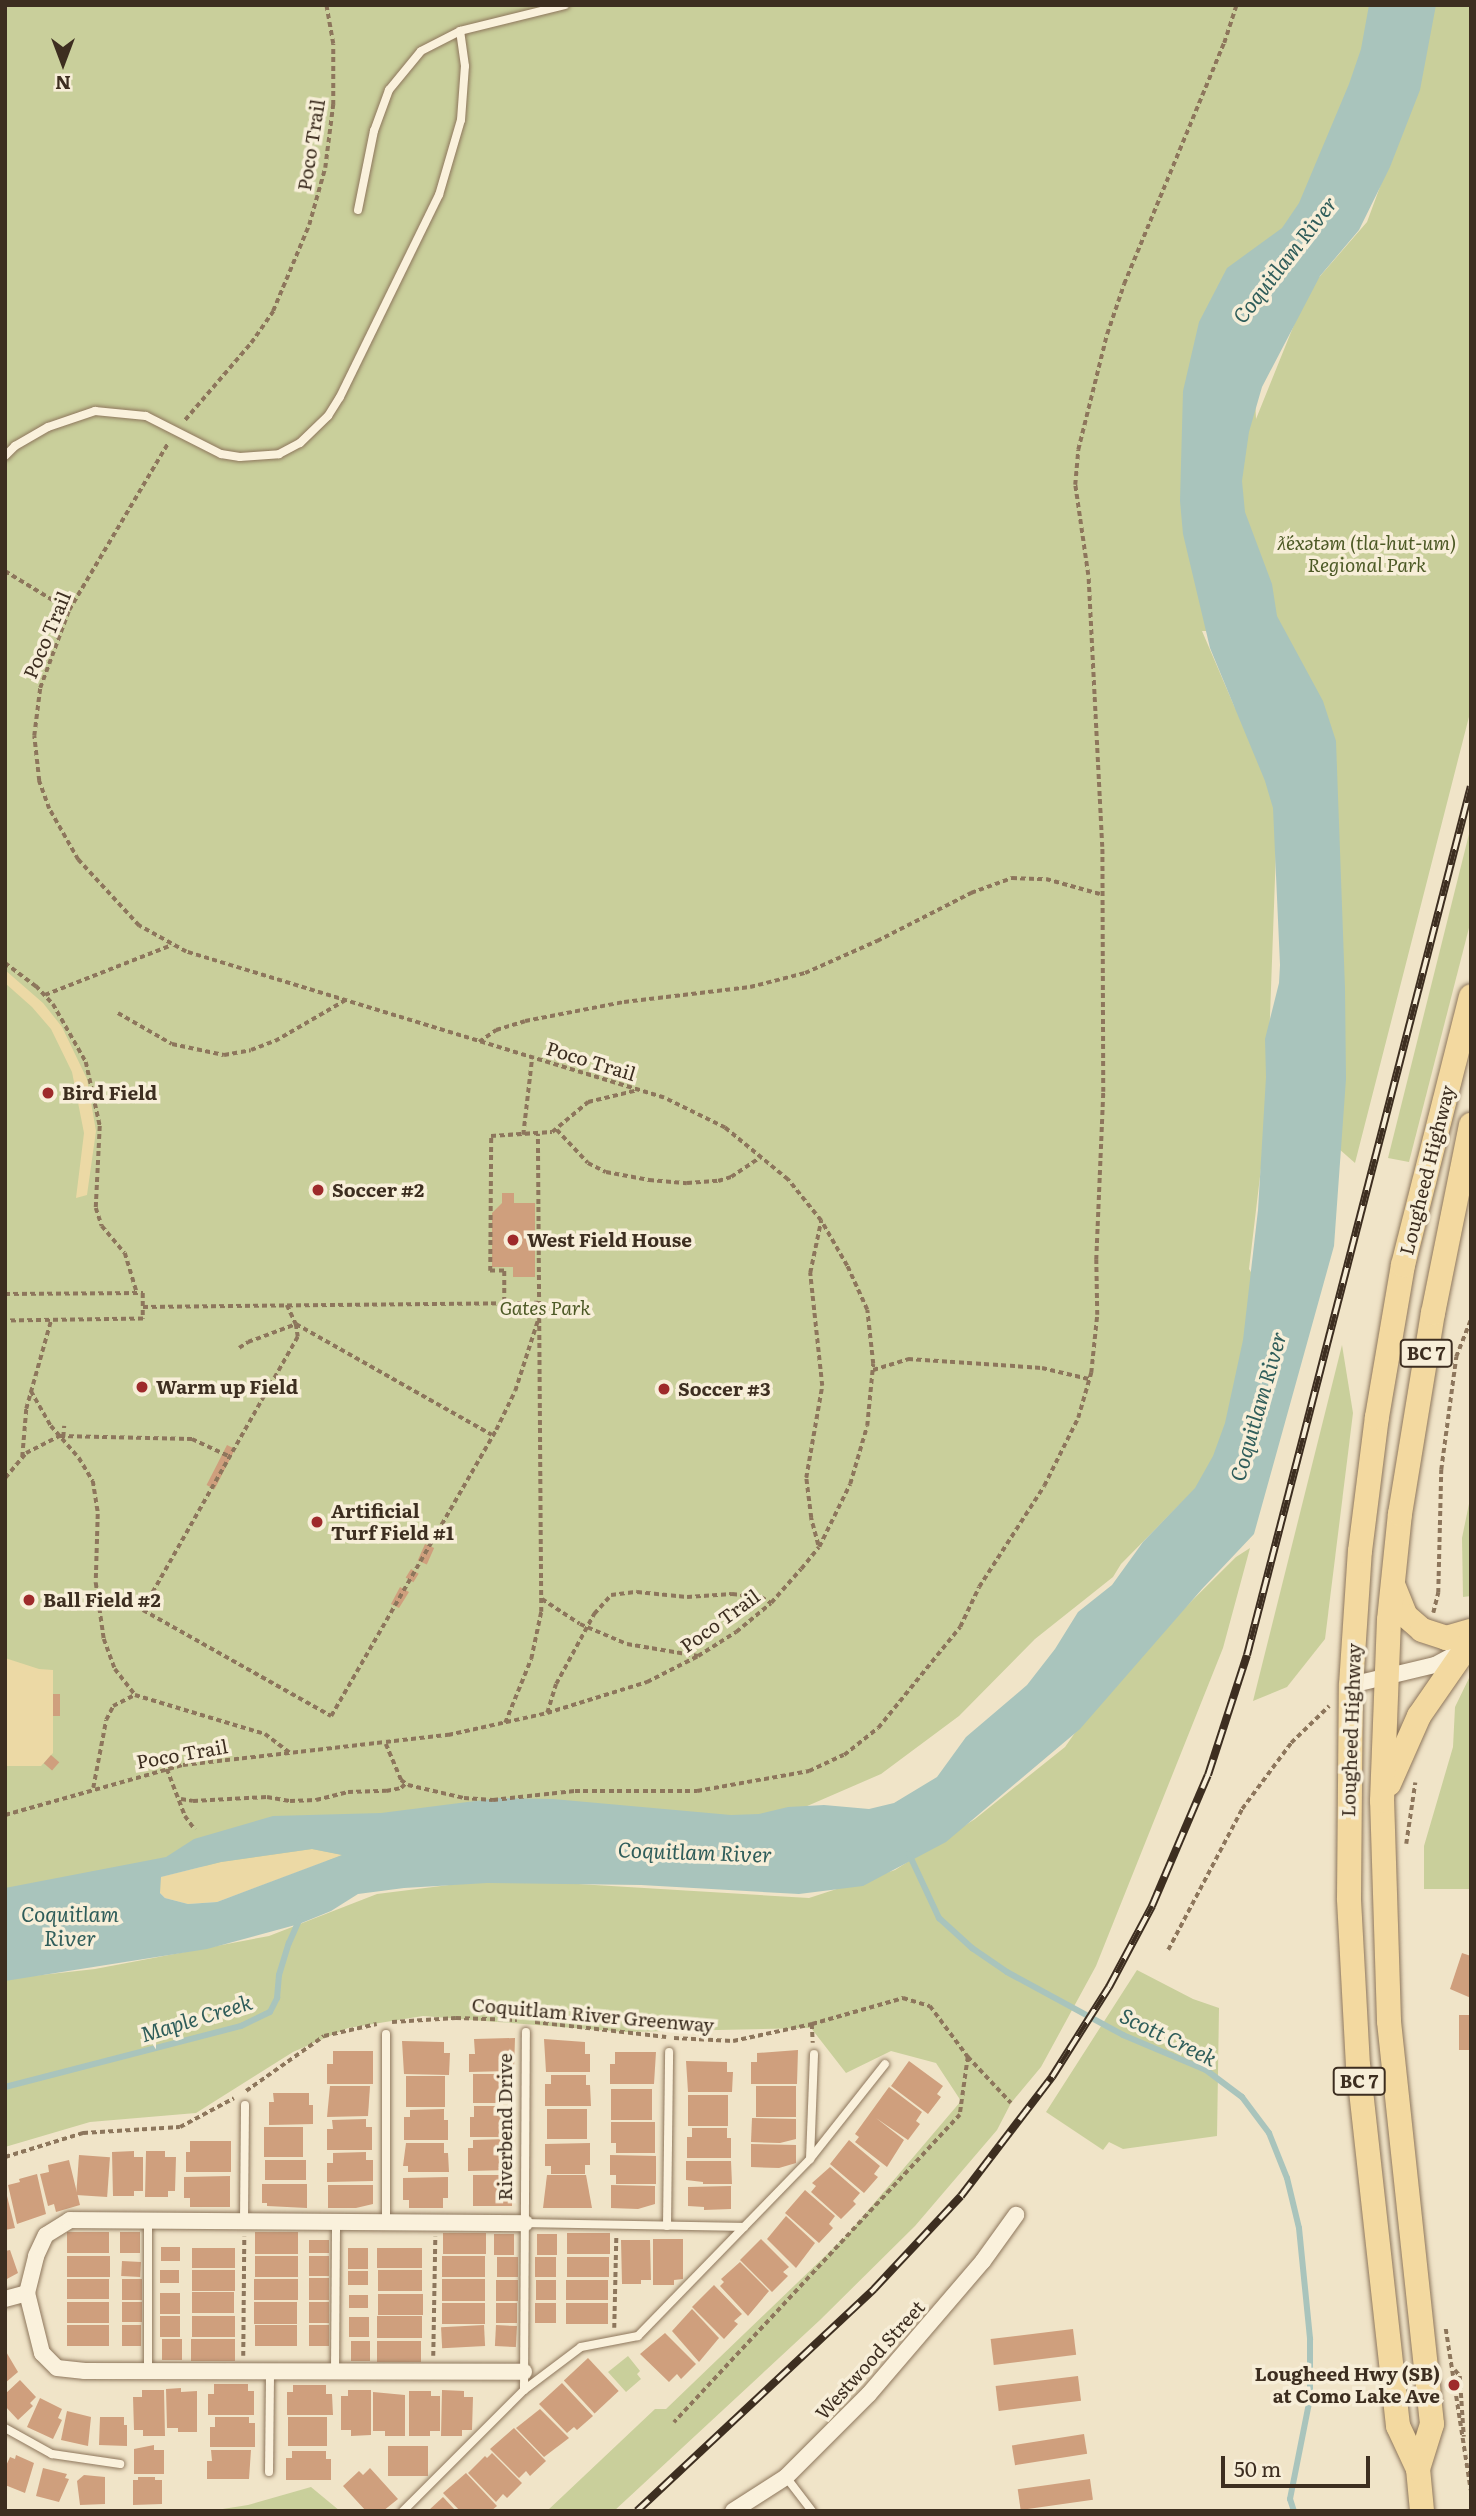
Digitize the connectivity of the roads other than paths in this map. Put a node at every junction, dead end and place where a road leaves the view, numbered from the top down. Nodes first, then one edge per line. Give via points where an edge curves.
1 (565, 5) edge
2 (460, 32) junction
3 (358, 210) dead end
4 (5, 456) edge
5 (1471, 996) edge
6 (1471, 1125) edge
7 (1392, 1583) junction
8 (1471, 1631) edge
9 (1471, 1641) edge
10 (1388, 1677) junction
11 (1351, 1685) junction
12 (1382, 1801) junction
13 (526, 2032) dead end
14 (386, 2034) dead end
15 (669, 2052) dead end
16 (814, 2054) dead end
17 (884, 2064) dead end
18 (245, 2105) dead end
19 (810, 2159) junction
20 (1016, 2215) dead end
21 (149, 2219) junction
22 (244, 2221) junction
23 (336, 2221) junction
24 (386, 2221) junction
25 (525, 2223) junction
26 (667, 2225) junction
27 (744, 2227) junction
28 (27, 2293) junction
29 (5, 2299) edge
30 (149, 2371) junction
31 (270, 2371) junction
32 (335, 2371) junction
33 (524, 2372) junction
34 (524, 2390) junction
35 (5, 2428) edge
36 (120, 2463) dead end
37 (1418, 2469) junction
38 (269, 2472) dead end
39 (786, 2477) junction
40 (403, 2511) edge
41 (733, 2511) edge
42 (812, 2511) edge
43 (1422, 2511) edge

1 - 2 lane
2 - 3 lane via 422,51 389,90 377,120
2 - 4 lane via 464,93 446,176 346,385 328,416 300,443 279,454 256,458 221,454 134,414 94,411 48,427
5 - 11 main road, Lougheed Highway / BC 7 via 1404,1265 1377,1417 1360,1551
6 - 7 main road, Lougheed Highway / BC 7 via 1410,1443
7 - 8 main road via 1406,1616 1422,1630 1446,1638
7 - 10 main road, Lougheed Highway / BC 7
9 - 10 street via 1443,1663
9 - 12 main road via 1419,1716
10 - 11 street
10 - 12 main road, Lougheed Highway / BC 7
11 - 37 main road, Lougheed Highway / BC 7 via 1349,1898 1358,2066 1398,2426
12 - 37 main road, Lougheed Highway / BC 7 via 1389,2021 1432,2424
13 - 25 lane, Riverbend Drive
14 - 24 lane
15 - 26 lane
16 - 19 lane
17 - 19 lane
18 - 22 lane
19 - 27 lane
20 - 39 street, Westwood Street via 927,2329
21 - 22 street, Riverbend Drive
21 - 28 street, Riverbend Drive via 70,2220 46,2235
21 - 30 lane
22 - 23 street, Riverbend Drive
23 - 24 street, Riverbend Drive
23 - 32 lane
24 - 25 street, Riverbend Drive
25 - 26 lane, Riverbend Drive
25 - 33 lane, Riverbend Drive
26 - 27 lane, Riverbend Drive
27 - 34 lane via 638,2336 580,2347
28 - 29 street
28 - 30 street, Riverbend Drive via 42,2353 57,2368
30 - 31 street, Riverbend Drive
31 - 32 street, Riverbend Drive
31 - 38 lane
32 - 33 street, Riverbend Drive
33 - 34 lane, Riverbend Drive
34 - 40 lane
35 - 36 lane via 52,2454
37 - 43 main road, Lougheed Highway / BC 7
39 - 41 street, Westwood Street
39 - 42 lane

